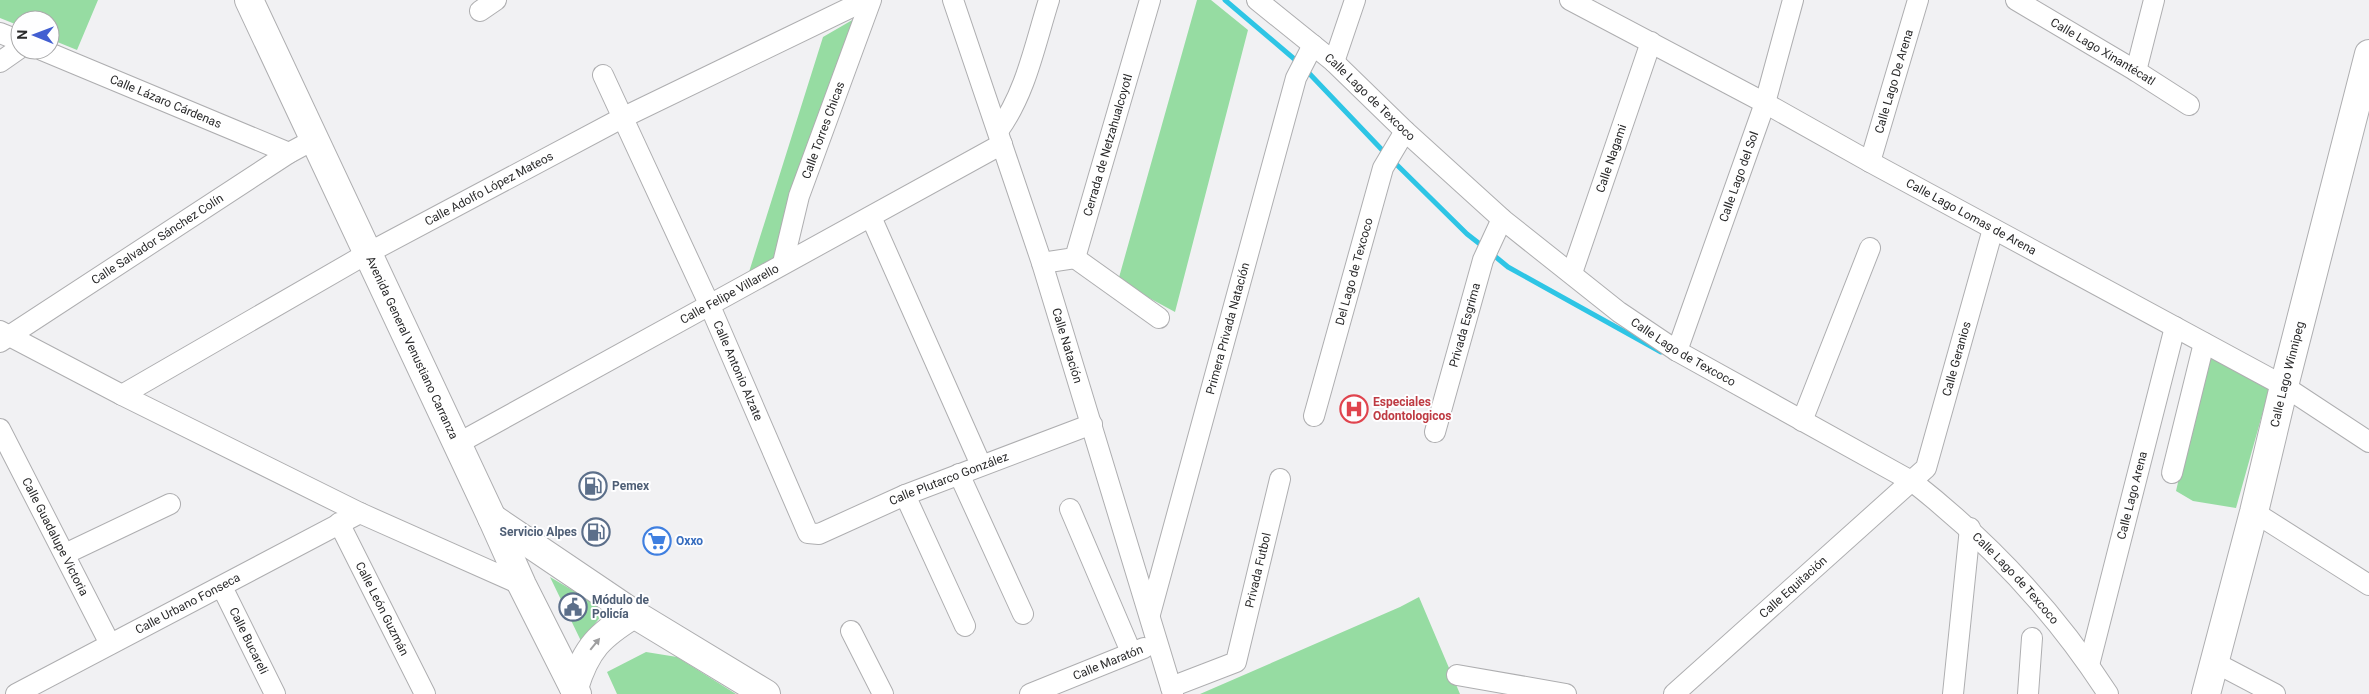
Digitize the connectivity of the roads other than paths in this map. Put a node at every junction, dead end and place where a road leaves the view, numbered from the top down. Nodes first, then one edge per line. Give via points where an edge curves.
1 (249, 0) edge
2 (496, 0) edge
3 (866, 0) edge
4 (871, 0) edge
5 (953, 0) edge
6 (1049, 0) edge
7 (1150, 0) edge
8 (1257, 0) edge
9 (1355, 0) edge
10 (1570, 0) edge
11 (1793, 0) edge
12 (1918, 0) edge
13 (2016, 0) edge
14 (2154, 0) edge
15 (480, 11) dead end
16 (1651, 42) junction
17 (1306, 57) junction
18 (60, 58) edge
19 (1334, 62) junction
20 (2367, 70) edge
21 (2136, 71) junction
22 (603, 74) dead end
23 (1765, 103) junction
24 (2189, 105) dead end
25 (622, 118) junction
26 (1000, 137) junction
27 (315, 139) junction
28 (1395, 148) junction
29 (289, 153) junction
30 (1870, 162) junction
31 (871, 217) junction
32 (1500, 224) junction
33 (1993, 229) junction
34 (1870, 248) dead end
35 (368, 254) junction
36 (1075, 258) junction
37 (783, 263) junction
38 (1042, 263) junction
39 (1572, 273) junction
40 (710, 306) junction
41 (1159, 318) dead end
42 (2175, 327) junction
43 (3, 336) edge
44 (2204, 343) junction
45 (1677, 351) junction
46 (2284, 386) junction
47 (122, 395) junction
48 (1314, 416) dead end
49 (1802, 421) junction
50 (1092, 424) junction
51 (0, 429) edge
52 (1435, 432) dead end
53 (2369, 442) edge
54 (457, 444) junction
55 (981, 465) junction
56 (2172, 472) dead end
57 (959, 474) junction
58 (1280, 479) dead end
59 (1913, 482) junction
60 (905, 495) junction
61 (170, 504) dead end
62 (1070, 508) dead end
63 (2254, 512) junction
64 (360, 513) junction
65 (492, 518) junction
66 (338, 523) junction
67 (1970, 528) junction
68 (806, 531) joint
69 (66, 554) junction
70 (522, 585) junction
71 (2369, 585) edge
72 (222, 587) junction
73 (634, 614) junction
74 (1023, 614) dead end
75 (1150, 615) junction
76 (965, 626) dead end
77 (851, 631) dead end
78 (2032, 638) dead end
79 (110, 644) junction
80 (1157, 644) junction
81 (1131, 652) junction
82 (2214, 662) junction
83 (2089, 664) junction
84 (1457, 675) dead end
85 (1172, 691) edge
86 (573, 692) edge
87 (16, 694) edge
88 (275, 694) edge
89 (425, 694) edge
90 (766, 694) edge
91 (883, 694) edge
92 (1030, 694) edge
93 (1566, 694) edge
94 (1674, 694) edge
95 (1953, 694) edge
96 (2028, 694) edge
97 (2108, 694) edge
98 (2206, 694) edge
99 (2275, 694) edge

1 - 27 main road, Avenida General Venustiano Carranza
2 - 15 street
3 - 25 street, Calle Adolfo López Mateos
4 - 37 street, Calle Torres Chicas via 799,196
5 - 26 street, Calle Natación
6 - 26 street via 1020,94
7 - 36 street, Cerrada de Netzahualcoyotl
8 - 17 street, Calle Lago de Texcoco
9 - 19 street
10 - 16 street, Calle Lago Lomas de Arena
11 - 23 street, Calle Lago del Sol
12 - 30 street, Calle Lago De Arena
13 - 21 street, Calle Lago Xinantécatl
14 - 21 street
16 - 23 street, Calle Lago Lomas de Arena
16 - 39 street, Calle Nagami
17 - 19 street, Calle Lago de Texcoco
17 - 75 street, Primera Privada Natación
18 - 29 street, Calle Lázaro Cárdenas
19 - 28 street, Calle Lago de Texcoco
20 - 46 main road, Calle Lago Winnipeg
21 - 24 street, Calle Lago Xinantécatl
22 - 25 street, Calle Antonio Alzate
23 - 30 street, Calle Lago Lomas de Arena
23 - 45 street, Calle Lago del Sol
25 - 35 street, Calle Adolfo López Mateos
25 - 40 street, Calle Antonio Alzate
26 - 31 street, Calle Felipe Villarello
26 - 38 street, Calle Natación
27 - 29 street, Calle Salvador Sánchez Colín
27 - 35 main road, Avenida General Venustiano Carranza
28 - 32 street, Calle Lago de Texcoco
28 - 48 street, Del Lago de Texcoco
29 - 43 street, Calle Salvador Sánchez Colín
30 - 33 street, Calle Lago Lomas de Arena
31 - 37 street, Calle Felipe Villarello
31 - 55 street
32 - 39 street, Calle Lago de Texcoco
32 - 52 street, Privada Esgrima via 1485,257
33 - 42 street, Calle Lago Lomas de Arena
33 - 59 street, Calle Geranios via 1930,462
34 - 49 street
35 - 47 street, Calle Adolfo López Mateos
35 - 54 main road, Avenida General Venustiano Carranza
36 - 38 street
36 - 41 street
37 - 40 street, Calle Felipe Villarello
38 - 50 street, Calle Natación
39 - 45 street, Calle Lago de Texcoco via 1644,330
40 - 54 street, Calle Felipe Villarello
40 - 68 street, Calle Antonio Alzate
42 - 44 street, Calle Lago Lomas de Arena
42 - 83 street, Calle Lago Arena
43 - 47 street
44 - 46 street, Calle Lago Lomas de Arena
44 - 56 street
45 - 49 street, Calle Lago de Texcoco
46 - 53 street, Calle Lago Lomas de Arena
46 - 63 main road, Calle Lago Winnipeg
47 - 64 street
49 - 59 street, Calle Lago de Texcoco
50 - 55 street, Calle Plutarco González
50 - 75 street, Calle Natación
51 - 69 street, Calle Guadalupe Victoria
54 - 65 main road, Avenida General Venustiano Carranza
55 - 57 street, Calle Plutarco González
57 - 60 street, Calle Plutarco González
57 - 74 street
58 - 85 street, Privada Futbol via 1236,662
59 - 67 street, Calle Lago de Texcoco
59 - 94 street, Calle Equitación
60 - 68 street, Calle Plutarco González via 819,534
60 - 76 street
61 - 69 street
62 - 81 street
63 - 71 street
63 - 82 main road, Calle Lago Winnipeg
64 - 66 street, Calle Urbano Fonseca
64 - 70 street
65 - 70 main road, Avenida General Venustiano Carranza
65 - 73 main road
66 - 72 street, Calle Urbano Fonseca
66 - 89 street, Calle León Guzmán
67 - 83 street, Calle Lago de Texcoco via 2035,598
67 - 95 street
69 - 79 street, Calle Guadalupe Victoria
70 - 86 main road, Avenida General Venustiano Carranza
72 - 79 street, Calle Urbano Fonseca
72 - 88 street, Calle Bucareli
86 -> 73 main road via 588,653 599,638
73 - 90 main road
75 - 80 street, Calle Natación
77 - 91 street
78 - 96 street
79 - 87 street, Calle Urbano Fonseca
80 - 81 street, Calle Maratón
80 - 85 street, Calle Natación
81 - 92 street, Calle Maratón
82 - 98 main road, Calle Lago Winnipeg
82 - 99 street
83 - 97 street, Calle Lago de Texcoco
84 - 93 street

